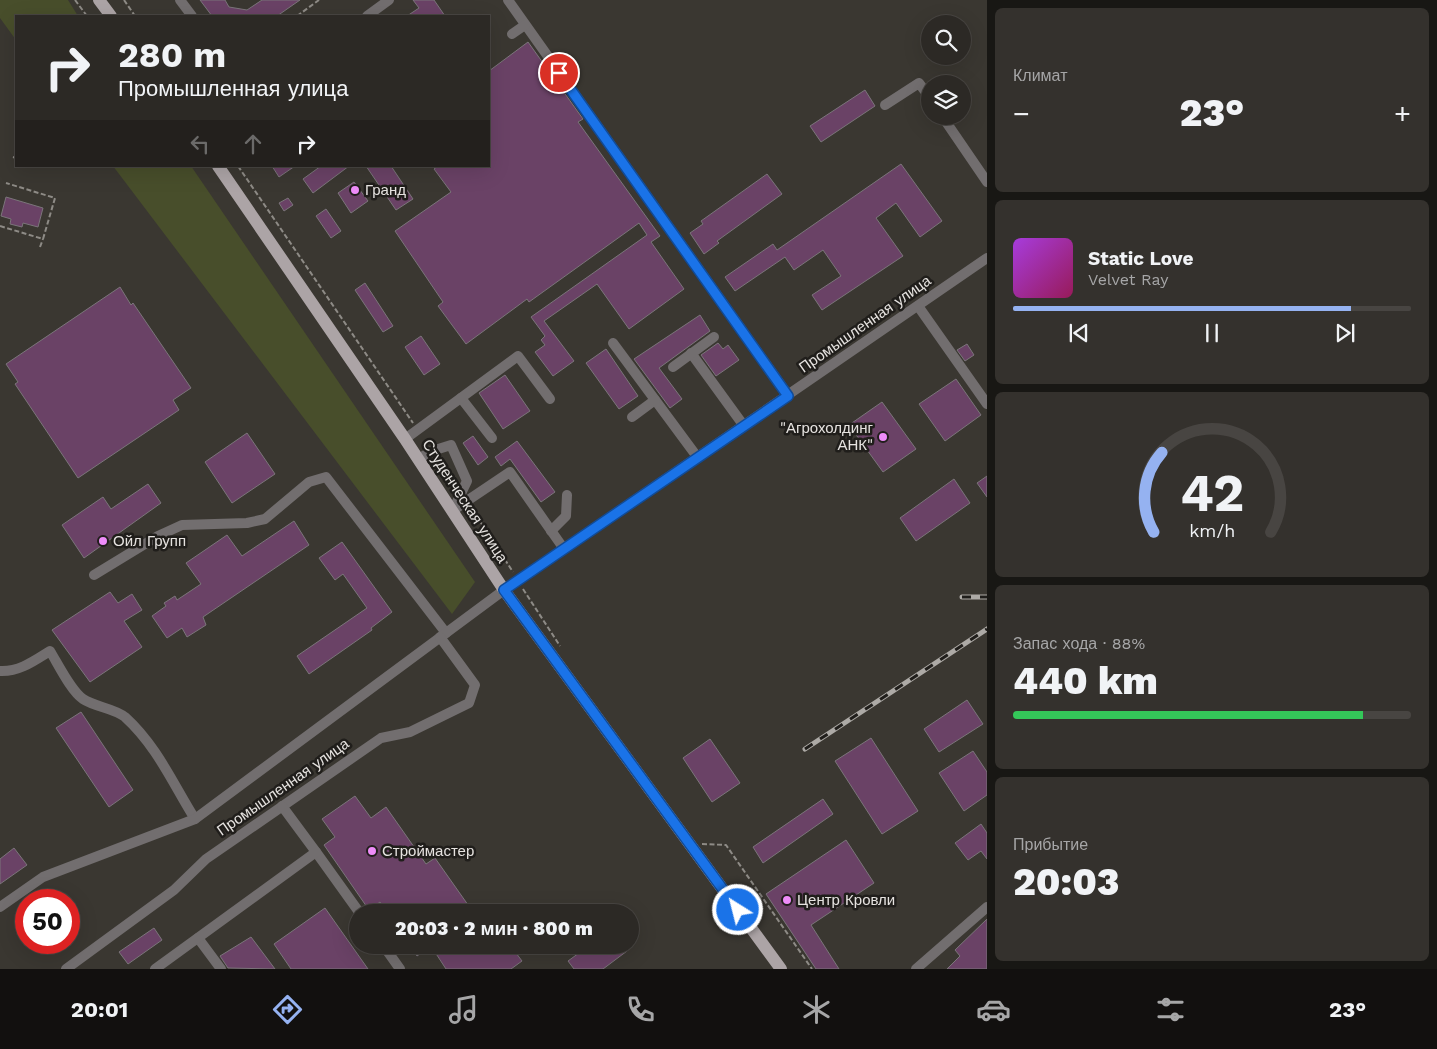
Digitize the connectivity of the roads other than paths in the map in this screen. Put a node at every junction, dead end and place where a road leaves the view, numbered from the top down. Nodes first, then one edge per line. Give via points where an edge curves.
1 (99, 0) edge
2 (180, 0) edge
3 (390, 0) edge
4 (508, 0) edge
5 (110, 15) edge
6 (191, 15) edge
7 (368, 15) edge
8 (525, 25) junction
9 (512, 34) dead end
10 (921, 84) edge
11 (885, 104) dead end
12 (948, 125) edge
13 (219, 167) edge
14 (987, 182) edge
15 (987, 258) edge
16 (918, 306) junction
17 (714, 337) dead end
18 (614, 343) dead end
19 (691, 353) junction
20 (673, 367) dead end
21 (788, 396) junction
22 (461, 398) junction
23 (550, 399) dead end
24 (655, 400) junction
25 (987, 404) edge
26 (632, 417) dead end
27 (744, 426) junction
28 (492, 438) dead end
29 (405, 439) junction
30 (698, 458) junction
31 (418, 459) junction
32 (567, 495) dead end
33 (452, 511) junction
34 (551, 531) junction
35 (564, 549) junction
36 (94, 575) dead end
37 (504, 590) junction
38 (443, 635) junction
39 (0, 671) edge
40 (282, 806) junction
41 (195, 819) junction
42 (316, 852) junction
43 (353, 904) edge
44 (0, 907) edge
45 (987, 907) edge
46 (198, 938) junction
47 (389, 954) edge
48 (66, 969) edge
49 (155, 969) edge
50 (221, 969) edge
51 (400, 969) edge
52 (781, 969) edge
53 (916, 969) edge

1 - 5 main road
2 - 6 street
3 - 7 street
4 - 8 street
8 - 9 street
8 - 21 street
10 - 11 street
12 - 14 street
13 - 29 main road, Студенческая улица
15 - 16 street, Промышленная улица
16 - 21 street, Промышленная улица
16 - 25 street
17 - 19 street
18 - 24 street
19 - 20 street
19 - 27 street
21 - 27 street, Промышленная улица
22 - 23 street via 518,356
22 - 28 street
22 - 29 street
24 - 26 street
24 - 30 street
27 - 30 street, Промышленная улица
29 - 31 main road, Студенческая улица
30 - 35 street, Промышленная улица
31 - 33 main road, Студенческая улица
31 - 33 street via 451,445 467,481
32 - 34 street via 566,516
33 - 34 street via 510,472
33 - 37 main road, Студенческая улица
34 - 35 street
35 - 37 street, Промышленная улица
36 - 38 street via 182,525 247,523 265,519 309,482 326,478
37 - 38 street, Промышленная улица
37 - 52 main road, Студенческая улица
38 - 40 street, Промышленная улица via 475,685 469,703 410,732 381,738
38 - 41 street, Промышленная улица
39 - 41 street, Промышленная улица via 23,667 50,651 81,698 124,716 167,769
40 - 42 street
40 - 48 street, Промышленная улица via 206,859 174,890
41 - 44 street, Промышленная улица via 43,877
42 - 43 street
42 - 46 street
45 - 53 street
46 - 49 street
46 - 50 street
47 - 51 street

